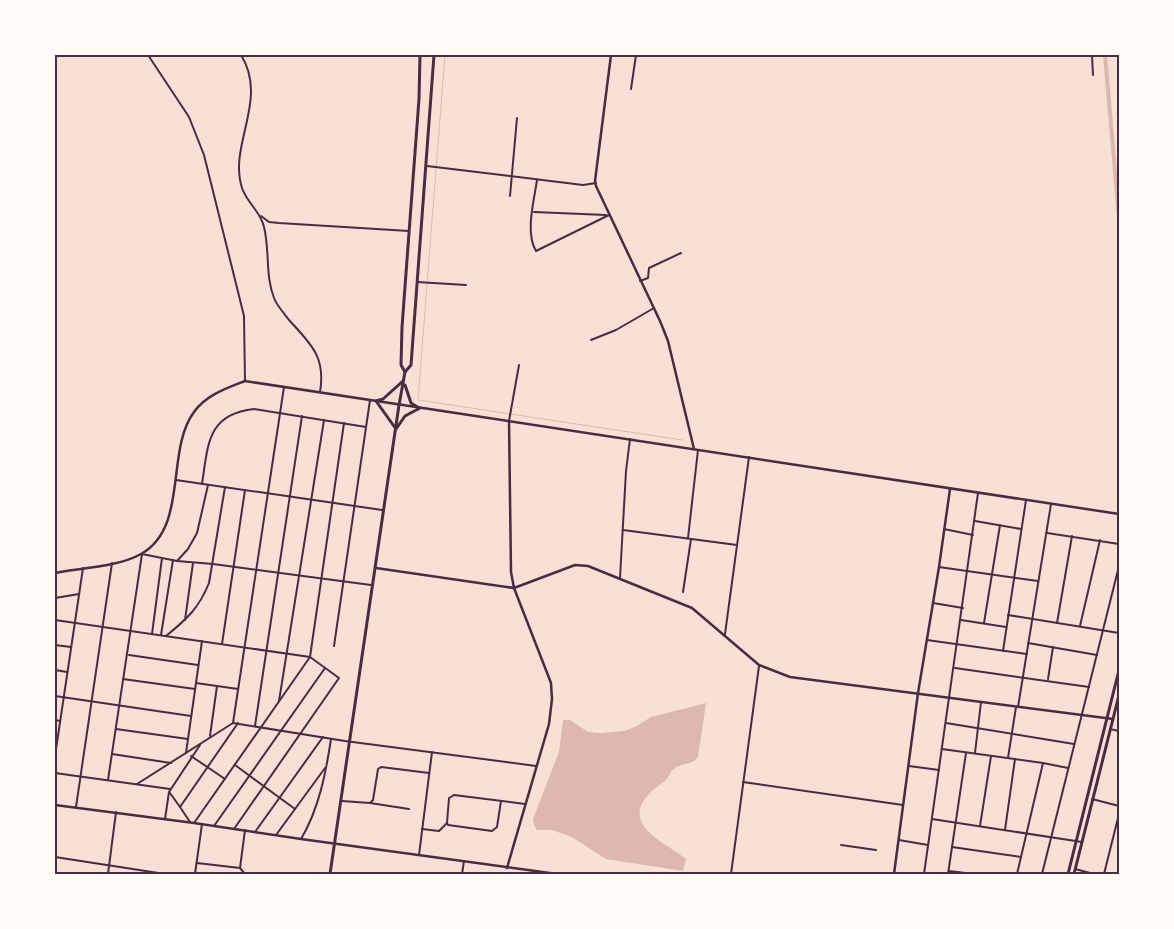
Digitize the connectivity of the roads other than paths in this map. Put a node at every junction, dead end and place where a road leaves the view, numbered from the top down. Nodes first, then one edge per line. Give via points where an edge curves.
1 (148, 55) edge
2 (242, 55) edge
3 (420, 55) edge
4 (434, 55) edge
5 (611, 55) edge
6 (636, 55) edge
7 (1092, 55) edge
8 (1093, 75) dead end
9 (631, 89) dead end
10 (517, 118) dead end
11 (426, 166) junction
12 (512, 177) junction
13 (537, 179) junction
14 (596, 183) junction
15 (510, 196) dead end
16 (533, 212) junction
17 (609, 215) junction
18 (261, 216) junction
19 (409, 231) junction
20 (681, 253) dead end
21 (640, 281) junction
22 (417, 282) junction
23 (466, 286) dead end
24 (654, 308) junction
25 (591, 340) dead end
26 (519, 365) dead end
27 (405, 372) junction
28 (404, 380) junction
29 (246, 381) junction
30 (284, 387) junction
31 (320, 392) junction
32 (370, 400) junction
33 (376, 401) junction
34 (399, 405) junction
35 (420, 408) junction
36 (280, 412) junction
37 (302, 416) junction
38 (509, 419) junction
39 (324, 420) junction
40 (344, 423) junction
41 (366, 427) junction
42 (396, 429) junction
43 (630, 438) junction
44 (696, 449) junction
45 (749, 457) junction
46 (176, 480) junction
47 (202, 484) junction
48 (208, 485) junction
49 (225, 487) junction
50 (950, 489) junction
51 (245, 490) junction
52 (978, 493) junction
53 (268, 494) junction
54 (290, 497) junction
55 (311, 500) junction
56 (1026, 500) junction
57 (1051, 502) junction
58 (332, 503) junction
59 (354, 507) junction
60 (385, 510) junction
61 (1119, 514) edge
62 (975, 521) junction
63 (1000, 525) junction
64 (944, 529) junction
65 (1021, 529) junction
66 (623, 530) junction
67 (1046, 532) junction
68 (973, 535) junction
69 (1072, 536) junction
70 (689, 539) junction
71 (1100, 540) junction
72 (1119, 544) edge
73 (737, 545) junction
74 (142, 554) junction
75 (162, 558) junction
76 (173, 560) junction
77 (177, 561) junction
78 (193, 562) junction
79 (112, 563) junction
80 (213, 564) junction
81 (234, 566) junction
82 (1119, 566) edge
83 (939, 567) junction
84 (83, 568) junction
85 (376, 568) junction
86 (256, 570) junction
87 (968, 571) junction
88 (55, 573) edge
89 (278, 573) junction
90 (992, 575) junction
91 (299, 576) junction
92 (620, 578) junction
93 (322, 579) junction
94 (1013, 579) junction
95 (343, 582) junction
96 (1038, 582) junction
97 (374, 585) junction
98 (514, 588) junction
99 (683, 592) dead end
100 (79, 594) junction
101 (55, 598) edge
102 (933, 603) junction
103 (963, 608) junction
104 (1008, 615) junction
105 (1033, 619) junction
106 (55, 620) edge
107 (185, 620) junction
108 (961, 620) junction
109 (75, 623) junction
110 (984, 623) junction
111 (1057, 623) junction
112 (1080, 626) junction
113 (103, 627) junction
114 (1006, 627) junction
115 (131, 630) junction
116 (1103, 630) junction
117 (1119, 633) edge
118 (152, 634) junction
119 (724, 634) junction
120 (161, 635) junction
121 (166, 636) junction
122 (927, 640) junction
123 (202, 641) junction
124 (1028, 643) junction
125 (222, 644) junction
126 (957, 644) junction
127 (55, 645) edge
128 (334, 646) dead end
129 (71, 647) junction
130 (244, 647) junction
131 (1053, 647) junction
132 (266, 650) junction
133 (1003, 651) junction
134 (286, 653) junction
135 (1026, 654) junction
136 (128, 655) junction
137 (1097, 655) junction
138 (310, 657) junction
139 (759, 664) junction
140 (198, 665) junction
141 (325, 668) junction
142 (954, 668) junction
143 (55, 670) edge
144 (1119, 670) edge
145 (67, 672) junction
146 (1023, 677) junction
147 (123, 678) junction
148 (1048, 680) junction
149 (196, 683) junction
150 (217, 686) junction
151 (1089, 687) junction
152 (195, 689) junction
153 (238, 689) junction
154 (918, 693) junction
155 (1119, 695) edge
156 (55, 696) edge
157 (64, 697) junction
158 (950, 698) junction
159 (92, 701) junction
160 (279, 702) junction
161 (981, 702) junction
162 (119, 705) junction
163 (1017, 707) junction
164 (1082, 715) junction
165 (191, 716) junction
166 (1107, 719) junction
167 (55, 720) edge
168 (1113, 720) junction
169 (60, 721) junction
170 (233, 723) junction
171 (946, 723) junction
172 (238, 724) junction
173 (255, 726) junction
174 (261, 727) junction
175 (978, 728) junction
176 (116, 729) junction
177 (1110, 729) junction
178 (281, 730) junction
179 (1119, 731) edge
180 (1012, 733) junction
181 (301, 734) junction
182 (210, 737) junction
183 (322, 737) junction
184 (331, 738) junction
185 (188, 739) junction
186 (350, 741) junction
187 (201, 743) junction
188 (1074, 744) junction
189 (56, 747) edge
190 (942, 749) junction
191 (432, 752) junction
192 (966, 752) junction
193 (186, 753) junction
194 (975, 753) junction
195 (112, 754) junction
196 (55, 756) edge
197 (191, 756) junction
198 (991, 756) junction
199 (1008, 758) junction
200 (1016, 759) junction
201 (171, 763) junction
202 (1043, 763) junction
203 (235, 765) junction
204 (326, 766) junction
205 (536, 766) junction
206 (909, 766) junction
207 (208, 767) junction
208 (1068, 768) junction
209 (939, 770) junction
210 (55, 773) edge
211 (429, 773) junction
212 (80, 776) junction
213 (250, 776) junction
214 (225, 778) junction
215 (108, 780) junction
216 (743, 782) junction
217 (137, 784) junction
218 (264, 786) junction
219 (170, 790) junction
220 (280, 797) junction
221 (1092, 799) junction
222 (341, 801) junction
223 (501, 801) junction
224 (370, 803) junction
225 (525, 804) junction
226 (55, 805) edge
227 (904, 805) junction
228 (1119, 806) edge
229 (76, 807) junction
230 (180, 807) junction
231 (295, 809) junction
232 (409, 809) dead end
233 (116, 812) junction
234 (1119, 814) edge
235 (165, 819) junction
236 (932, 819) junction
237 (192, 822) junction
238 (956, 822) junction
239 (447, 823) junction
240 (202, 824) junction
241 (214, 826) junction
242 (980, 826) junction
243 (234, 829) junction
244 (422, 829) junction
245 (245, 830) junction
246 (1005, 830) junction
247 (255, 832) junction
248 (1026, 833) junction
249 (276, 835) junction
250 (1051, 837) junction
251 (301, 839) junction
252 (898, 840) junction
253 (1077, 841) junction
254 (1082, 842) junction
255 (334, 843) junction
256 (841, 844) dead end
257 (928, 845) junction
258 (952, 847) junction
259 (876, 850) dead end
260 (418, 855) junction
261 (1021, 857) junction
262 (55, 858) edge
263 (197, 862) junction
264 (464, 862) junction
265 (109, 866) junction
266 (240, 868) junction
267 (507, 868) junction
268 (1075, 869) junction
269 (948, 872) edge
270 (108, 874) edge
271 (165, 874) edge
272 (195, 874) edge
273 (245, 874) edge
274 (330, 874) edge
275 (462, 874) edge
276 (556, 874) edge
277 (731, 874) edge
278 (894, 874) edge
279 (924, 874) edge
280 (974, 874) edge
281 (1017, 874) edge
282 (1042, 874) edge
283 (1068, 874) edge
284 (1074, 874) edge
285 (1094, 874) edge
286 (1104, 874) edge

1 - 29 street via 189,117 204,154 244,316
2 - 18 street via 251,76 252,88 239,171 242,189
3 - 19 main road
4 - 11 main road
5 - 14 street
6 - 9 street
7 - 8 street
10 - 12 street
11 - 12 street
11 - 22 main road
12 - 13 street
12 - 15 street
13 - 14 street via 583,185
13 - 16 street
14 - 17 street
16 - 17 street
16 - 17 street via 530,233 536,251
17 - 21 street
18 - 19 street via 269,222
18 - 31 street via 274,298 317,353
19 - 27 main road via 401,356
20 - 21 street via 649,268 648,278
21 - 24 street
22 - 23 street
22 - 27 main road via 410,365
24 - 25 street
24 - 44 street via 668,341
26 - 38 street
27 - 28 main road
28 - 33 main road via 388,396
28 - 34 main road
28 - 35 main road via 411,403
29 - 30 street
29 - 46 street via 207,399 194,412 180,445
30 - 31 street
30 - 36 street
31 - 32 street
32 - 33 street
32 - 41 street
33 - 34 street
33 - 42 main road
34 - 35 street
34 - 42 main road
35 - 38 street
35 - 42 main road via 405,416
36 - 37 street
36 - 47 street via 243,410 220,422 209,441
36 - 53 street
37 - 39 street
37 - 54 street
38 - 43 street
38 - 98 street via 510,553
39 - 40 street
39 - 55 street
40 - 41 street
40 - 58 street
41 - 59 street
42 - 60 main road
43 - 44 street
43 - 66 street
44 - 45 street
44 - 70 street
45 - 50 street
45 - 73 street
46 - 47 street
46 - 74 street via 167,524
47 - 48 street
48 - 49 street
48 - 77 street via 197,532 188,550
49 - 51 street
49 - 80 street
50 - 52 street
50 - 64 street
51 - 53 street
51 - 81 street
52 - 56 street
52 - 62 street
53 - 54 street
53 - 86 street
54 - 55 street
54 - 89 street
55 - 58 street
55 - 91 street
56 - 57 street
56 - 65 street
57 - 61 street
57 - 67 street
58 - 59 street
58 - 93 street
59 - 60 street
59 - 95 street
60 - 85 main road
62 - 63 street
62 - 68 street
63 - 65 street
63 - 90 street
64 - 68 street
64 - 83 street
65 - 94 street
66 - 70 street
66 - 92 street
67 - 69 street
67 - 96 street
68 - 87 street
69 - 71 street
69 - 111 street
70 - 73 street
70 - 99 street
71 - 72 street
71 - 112 street
73 - 119 street
74 - 75 street
74 - 79 street
74 - 115 street
75 - 76 street
75 - 118 street
76 - 77 street
76 - 120 street
77 - 78 street
78 - 80 street
78 - 107 street
79 - 84 street
79 - 113 street
80 - 81 street
80 - 107 street via 204,596
81 - 86 street
81 - 125 street
82 - 116 street
83 - 87 street
83 - 102 street
84 - 88 street
84 - 100 street
85 - 97 main road
85 - 98 street
86 - 89 street
86 - 130 street
87 - 90 street
87 - 103 street
89 - 91 street
89 - 132 street
90 - 94 street
90 - 110 street
91 - 93 street
91 - 134 street
92 - 98 street via 588,566 574,565
92 - 119 street via 692,608
93 - 95 street
93 - 138 street
94 - 96 street
94 - 104 street
95 - 97 street
95 - 128 street
96 - 105 street
97 - 186 main road
98 - 205 street via 551,684 549,724
100 - 101 street
100 - 109 street
102 - 103 street
102 - 122 street
103 - 108 street
104 - 105 street
104 - 114 street
105 - 111 street
105 - 124 street
106 - 109 street
107 - 121 street
108 - 110 street
108 - 126 street
109 - 113 street
109 - 129 street
110 - 114 street
111 - 112 street
112 - 116 street
113 - 115 street
113 - 159 street
114 - 133 street
115 - 118 street
115 - 136 street
116 - 117 street
116 - 137 street
118 - 120 street
119 - 139 street
120 - 121 street
121 - 123 street
122 - 126 street
122 - 154 street
123 - 125 street
123 - 140 street
124 - 131 street
124 - 135 street
125 - 130 street
126 - 133 street
126 - 142 street
127 - 129 street
129 - 145 street
130 - 132 street
130 - 153 street
131 - 137 street
131 - 148 street
132 - 134 street
132 - 173 street
133 - 135 street
134 - 138 street
134 - 160 street
135 - 146 street
136 - 140 street
136 - 147 street
137 - 151 street
138 - 141 street
138 - 160 street
139 - 154 street via 790,677
139 - 216 street
140 - 149 street
141 - 178 street
141 - 181 street via 340,678
142 - 146 street
142 - 158 street
143 - 145 street
144 - 166 main road
145 - 157 street
146 - 148 street
146 - 163 street
147 - 152 street
147 - 162 street
148 - 151 street
149 - 150 street
149 - 152 street
150 - 153 street
150 - 182 street
151 - 164 street
152 - 165 street
153 - 170 street
154 - 158 street
154 - 206 street
155 - 168 main road
156 - 157 street
157 - 159 street
157 - 169 street
158 - 161 street
158 - 171 street
159 - 162 street
159 - 212 street
160 - 174 street
161 - 163 street
161 - 175 street
162 - 165 street
162 - 176 street
163 - 164 street
163 - 180 street
164 - 166 street
164 - 188 street
165 - 185 street
166 - 168 street
166 - 253 main road
167 - 169 street
168 - 177 main road
169 - 189 street
170 - 172 street
170 - 182 street
171 - 175 street
171 - 190 street
172 - 173 street
172 - 207 street
173 - 174 street
174 - 178 street
174 - 203 street
175 - 180 street
175 - 194 street
176 - 185 street
176 - 195 street
177 - 179 street
177 - 221 main road
178 - 181 street
178 - 213 street
180 - 188 street
180 - 199 street
181 - 183 street
181 - 218 street
182 - 187 street
183 - 184 street
183 - 220 street
184 - 186 street
184 - 204 street
185 - 193 street
186 - 191 street
186 - 222 main road
187 - 193 street
187 - 197 street
188 - 208 street
189 - 196 street
190 - 192 street
190 - 209 street
191 - 205 street
191 - 211 street
192 - 194 street
192 - 238 street
193 - 201 street
194 - 198 street
195 - 201 street
195 - 215 street
197 - 207 street
197 - 219 street
198 - 199 street
198 - 242 street
199 - 200 street
200 - 202 street
200 - 246 street
201 - 217 street
202 - 208 street
202 - 248 street
203 - 213 street
203 - 214 street
204 - 231 street
204 - 251 street via 311,822
205 - 225 street
206 - 209 street
206 - 227 street
207 - 214 street
207 - 230 street
208 - 250 street
209 - 236 street
210 - 212 street
211 - 224 street via 378,769
211 - 244 street
212 - 215 street
212 - 229 street
213 - 218 street
213 - 241 street
214 - 237 street
215 - 217 street
216 - 227 street
216 - 277 street
217 - 219 street
218 - 220 street
218 - 243 street
219 - 230 street
219 - 235 street
220 - 231 street
220 - 247 street
221 - 228 street
221 - 254 main road
222 - 224 street
222 - 255 main road
223 - 225 street
223 - 239 street via 454,795 449,798
223 - 239 street via 497,827 492,831
224 - 232 street
225 - 267 street
226 - 229 street
227 - 252 street
229 - 233 street
230 - 237 street
231 - 249 street
233 - 235 street
233 - 265 street
234 - 286 street
235 - 237 street
236 - 238 street
236 - 257 street
237 - 240 street
238 - 242 street
238 - 258 street
239 - 244 street via 439,831
240 - 241 street
240 - 263 street
241 - 243 street
242 - 246 street
243 - 245 street
244 - 260 street
245 - 247 street
245 - 266 street
246 - 248 street
247 - 249 street
248 - 250 street
248 - 261 street
249 - 251 street
250 - 253 street
250 - 282 street
251 - 255 street
252 - 257 street
252 - 278 street
253 - 254 street
253 - 283 main road
254 - 268 main road
255 - 260 street
255 - 274 main road
256 - 259 street
257 - 279 street
258 - 261 street
258 - 269 street
260 - 264 street
261 - 281 street
262 - 265 street
263 - 266 street
263 - 272 street
264 - 267 street
264 - 275 street
265 - 270 street
265 - 271 street
266 - 273 street
267 - 276 street
268 - 284 main road
268 - 285 street
269 - 280 street

